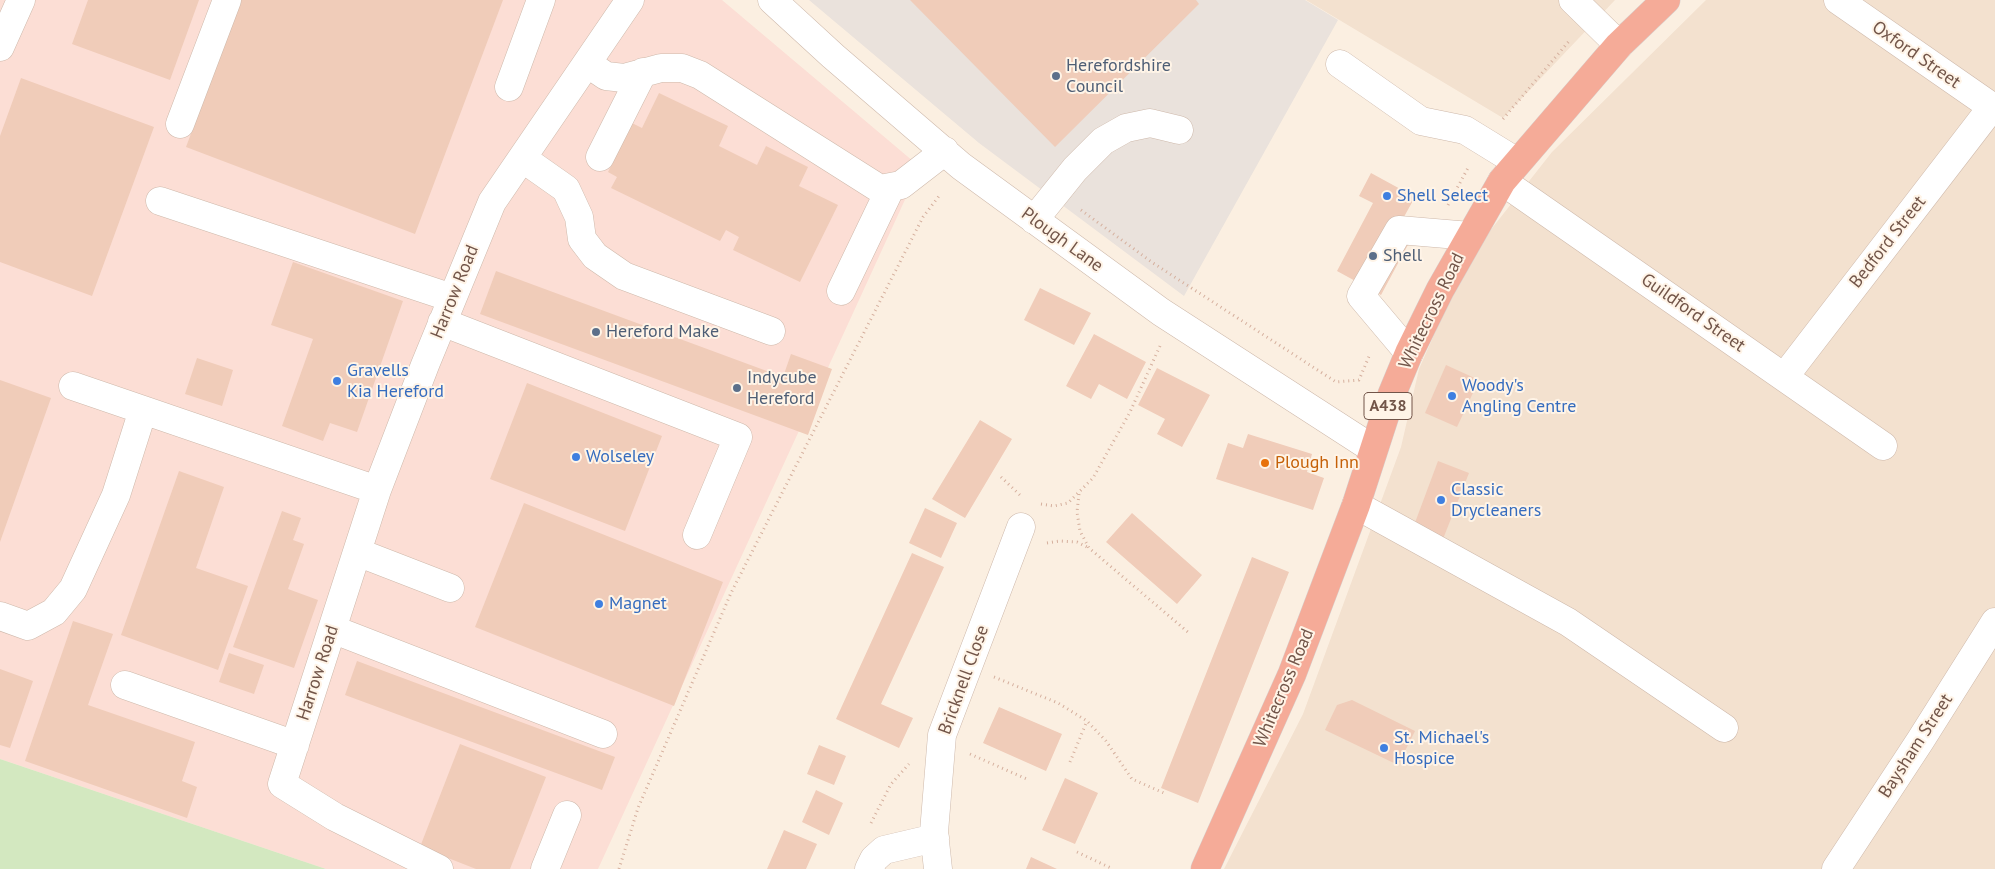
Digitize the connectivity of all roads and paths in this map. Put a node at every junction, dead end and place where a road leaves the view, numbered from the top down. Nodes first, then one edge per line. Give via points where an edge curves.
1 (21, 0) edge
2 (228, 0) edge
3 (541, 0) edge
4 (630, 0) edge
5 (772, 0) edge
6 (1572, 0) edge
7 (1666, 0) edge
8 (1838, 0) edge
9 (1619, 46) junction
10 (0, 47) edge
11 (586, 64) junction
12 (1340, 64) dead end
13 (644, 72) junction
14 (509, 87) dead end
15 (1993, 108) edge
16 (180, 124) dead end
17 (1179, 130) dead end
18 (600, 157) dead end
19 (522, 158) junction
20 (953, 158) junction
21 (1509, 171) junction
22 (891, 187) junction
23 (1057, 191) junction
24 (160, 201) dead end
25 (1034, 220) junction
26 (1470, 236) junction
27 (841, 290) dead end
28 (447, 310) junction
29 (1172, 320) junction
30 (1384, 323) junction
31 (771, 332) dead end
32 (1409, 354) junction
33 (1784, 376) junction
34 (73, 386) dead end
35 (143, 410) junction
36 (1883, 446) dead end
37 (1374, 449) junction
38 (1001, 476) dead end
39 (377, 490) junction
40 (1079, 494) junction
41 (1025, 500) dead end
42 (1038, 504) dead end
43 (1356, 506) junction
44 (1022, 527) dead end
45 (698, 535) dead end
46 (1089, 548) junction
47 (357, 552) junction
48 (1010, 558) junction
49 (450, 588) dead end
50 (0, 616) edge
51 (1995, 622) edge
52 (332, 629) junction
53 (1189, 633) dead end
54 (968, 667) junction
55 (125, 686) dead end
56 (1087, 721) junction
57 (1724, 728) dead end
58 (603, 734) dead end
59 (294, 745) junction
60 (1070, 762) dead end
61 (1164, 793) dead end
62 (567, 815) dead end
63 (935, 838) junction
64 (1077, 852) dead end
65 (440, 869) edge
66 (545, 869) edge
67 (619, 869) edge
68 (869, 869) edge
69 (938, 869) edge
70 (1113, 869) edge
71 (1205, 869) edge
72 (1836, 869) edge

1 - 10 street
2 - 16 street
3 - 14 street
4 - 11 street, Harrow Road
5 - 20 street, Plough Lane
6 - 9 street
7 - 9 highway, Whitecross Road / A438
8 - 15 street, Oxford Street
9 - 21 highway, Whitecross Road / A438
11 - 13 street via 606,76 624,78
11 - 19 street, Harrow Road
12 - 21 street, Guildford Street via 1421,121 1465,130
13 - 18 street
13 - 22 street via 682,68 700,75 880,189
15 - 33 street, Bedford Street
17 - 23 street via 1150,124 1126,128 1103,141
19 - 28 street, Harrow Road via 492,202
19 - 31 street via 566,190 579,217 582,239 595,256 624,276
20 - 22 street
20 - 25 street, Plough Lane
20 - 67 path via 731,593 638,808
21 - 26 highway, Whitecross Road / A438
21 - 33 street, Guildford Street
22 - 27 street
23 - 25 street
23 - 30 path via 1153,263 1336,382 1359,380
24 - 28 street
25 - 29 street, Plough Lane
26 - 30 street via 1399,230 1362,296
26 - 32 highway, Whitecross Road / A438
28 - 39 street, Harrow Road
28 - 45 street via 738,438
29 - 37 street, Plough Lane
29 - 40 path via 1130,412 1093,478
30 - 32 street
32 - 37 highway, Whitecross Road / A438
33 - 36 street, Guildford Street
34 - 35 street
35 - 39 street
35 - 50 street via 116,495 73,589 54,612 28,626
37 - 43 highway, Whitecross Road / A438
38 - 41 path
39 - 47 street, Harrow Road
40 - 42 path via 1068,503 1054,506
40 - 46 path via 1080,531
43 - 57 street via 1568,622
43 - 71 highway, Whitecross Road / A438 via 1292,674
44 - 48 street, Bricknell Close
46 - 48 path via 1078,542 1060,541
46 - 53 path
47 - 49 street
47 - 52 street, Harrow Road
48 - 54 street, Bricknell Close
51 - 72 street, Baysham Street
52 - 58 street
52 - 59 street, Harrow Road
54 - 56 path via 1058,703
54 - 63 street, Bricknell Close via 942,735
55 - 59 street
56 - 60 path
56 - 61 path via 1106,741 1132,779
59 - 65 street, Harrow Road via 282,784 335,817
62 - 66 street
63 - 68 street via 884,850
63 - 69 street, Bricknell Close
64 - 70 path

